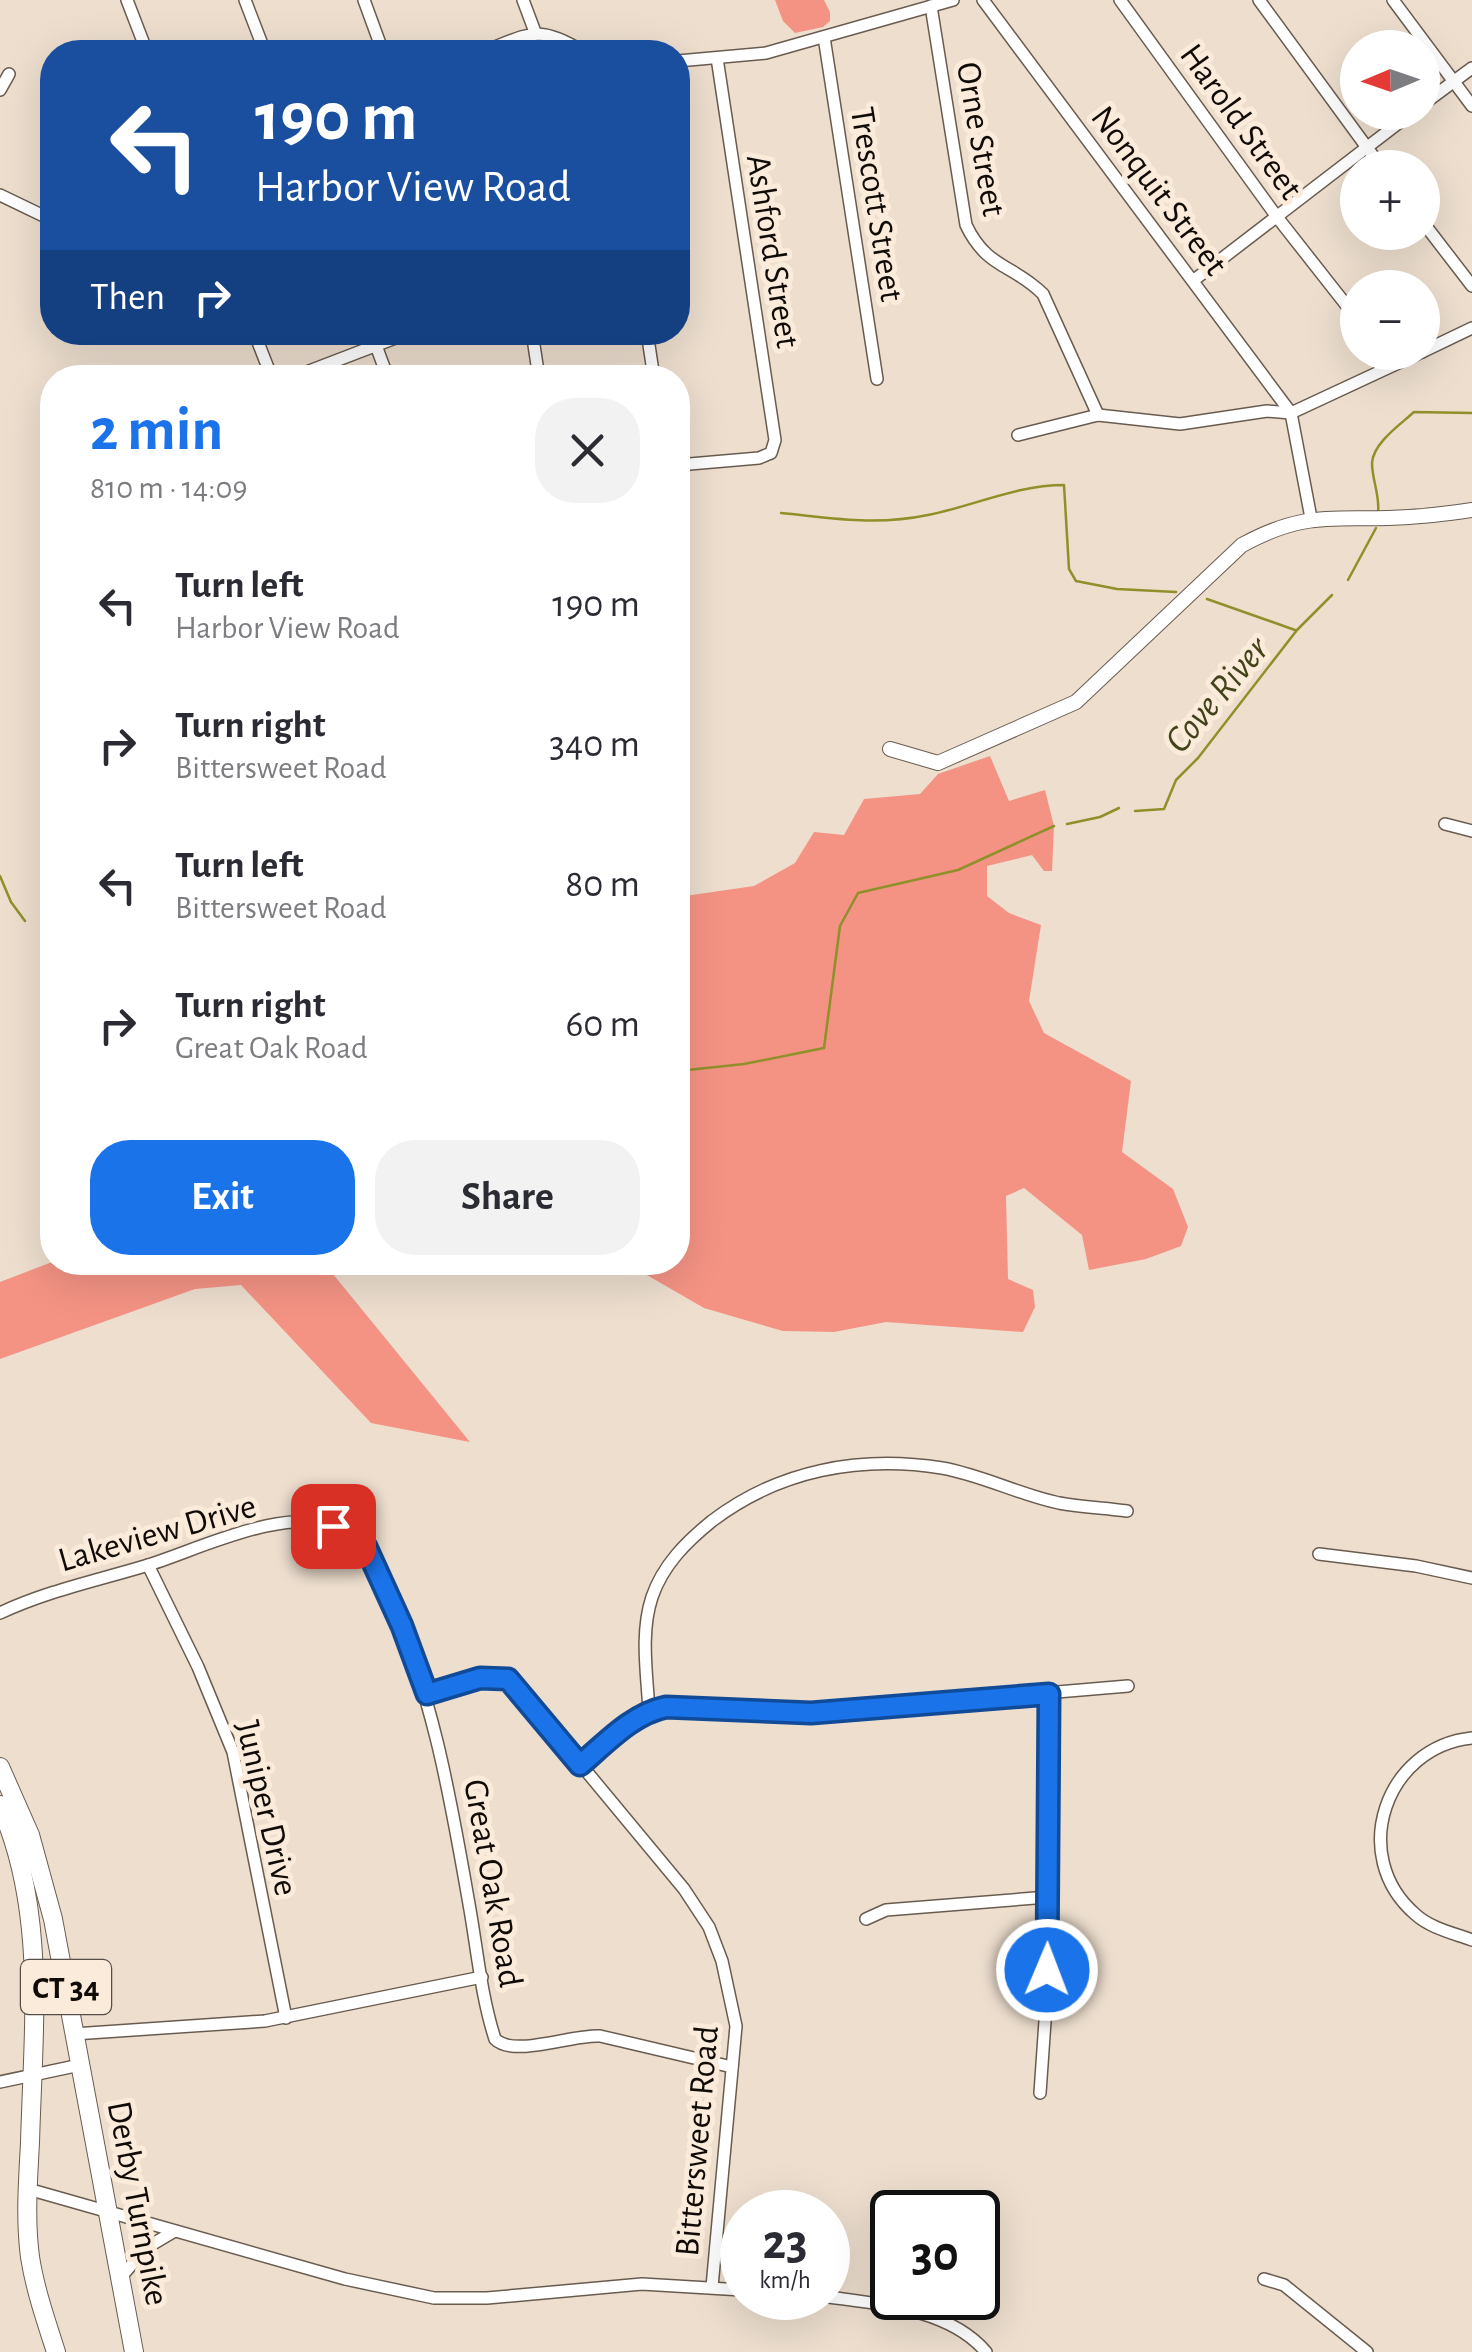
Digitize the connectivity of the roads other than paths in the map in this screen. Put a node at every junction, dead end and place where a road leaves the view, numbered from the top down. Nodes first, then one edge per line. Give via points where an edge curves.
1 (127, 0) edge
2 (244, 0) edge
3 (364, 0) edge
4 (523, 0) edge
5 (953, 0) edge
6 (984, 0) edge
7 (1120, 0) edge
8 (1260, 0) edge
9 (1394, 0) edge
10 (931, 6) junction
11 (535, 32) junction
12 (824, 37) junction
13 (142, 40) edge
14 (260, 40) edge
15 (379, 40) edge
16 (515, 40) edge
17 (563, 40) edge
18 (717, 58) junction
19 (690, 60) edge
20 (1472, 68) edge
21 (8, 74) dead end
22 (1454, 82) junction
23 (0, 90) edge
24 (1440, 92) edge
25 (1472, 106) edge
26 (1389, 130) edge
27 (1366, 147) junction
28 (1368, 150) edge
29 (0, 195) edge
30 (40, 214) edge
31 (1277, 216) junction
32 (1440, 244) edge
33 (1194, 280) junction
34 (1472, 286) edge
35 (1340, 297) edge
36 (1472, 328) edge
37 (1440, 343) edge
38 (376, 346) joint
39 (325, 365) edge
40 (383, 365) edge
41 (1384, 370) edge
42 (877, 379) dead end
43 (1292, 413) junction
44 (1098, 415) junction
45 (1018, 435) dead end
46 (690, 464) edge
47 (1472, 510) edge
48 (1311, 518) junction
49 (890, 749) dead end
50 (1445, 824) dead end
51 (1472, 831) edge
52 (1127, 1511) dead end
53 (333, 1526) joint
54 (1319, 1554) dead end
55 (148, 1565) junction
56 (1472, 1578) edge
57 (0, 1613) edge
58 (1128, 1686) dead end
59 (427, 1694) junction
60 (1049, 1694) junction
61 (648, 1710) junction
62 (1472, 1738) edge
63 (580, 1765) junction
64 (0, 1768) edge
65 (0, 1805) edge
66 (1048, 1896) junction
67 (866, 1919) dead end
68 (1472, 1940) edge
69 (482, 1977) junction
70 (286, 2018) junction
71 (74, 2034) junction
72 (80, 2065) junction
73 (732, 2068) junction
74 (32, 2075) junction
75 (0, 2082) edge
76 (1040, 2093) dead end
77 (28, 2189) junction
78 (108, 2214) junction
79 (174, 2232) junction
80 (121, 2278) junction
81 (1264, 2279) dead end
82 (712, 2287) junction
83 (720, 2288) edge
84 (850, 2300) edge
85 (56, 2352) edge
86 (134, 2352) edge
87 (986, 2352) edge
88 (1367, 2352) edge

1 - 13 street
2 - 14 street
3 - 15 street
4 - 11 street
5 - 10 street
6 - 33 street, Nonquit Street
7 - 31 street, Harold Street
8 - 27 street
9 - 22 street
10 - 12 street
10 - 44 street, Orne Street via 966,225 982,252 1043,294
11 - 16 street
11 - 17 street
12 - 18 street
12 - 42 street, Trescott Street
18 - 19 street
18 - 46 street, Ashford Street via 775,440 771,453 759,458
20 - 22 street
21 - 23 street
22 - 24 street
22 - 25 street
26 - 27 street
27 - 28 street
27 - 31 street
29 - 30 street
31 - 33 street
31 - 35 street, Harold Street
32 - 34 street
33 - 43 street, Nonquit Street
36 - 37 street
38 - 39 street
38 - 40 street
41 - 43 street
43 - 44 street via 1180,424
43 - 48 street
44 - 45 street
47 - 48 street
48 - 49 street via 1242,545 1060,711 938,763
50 - 51 street
52 - 61 street via 1059,1503 944,1468 872,1463 787,1478 733,1505 667,1564 651,1598 645,1634
53 - 55 street, Lakeview Drive via 272,1527
53 - 59 street, Great Oak Road via 352,1532 366,1547
54 - 56 street
55 - 57 street, Lakeview Drive via 41,1594
55 - 70 street, Juniper Drive via 233,1752
58 - 60 street
59 - 63 street, Bittersweet Road via 480,1678 508,1679
59 - 69 street, Great Oak Road
60 - 61 street via 811,1713
60 - 66 street
61 - 63 street
62 - 68 street via 1440,1746 1404,1773 1386,1803 1379,1838 1388,1879 1416,1915
63 - 73 street, Bittersweet Road via 709,1927 734,2008
64 - 71 highway, Derby Turnpike / CT 34 via 44,1877
65 - 74 highway, CT 34 via 30,1916
66 - 67 street via 886,1910
66 - 76 street
69 - 70 street
69 - 73 street, Great Oak Road via 494,2035 505,2046 600,2036
70 - 71 street
71 - 72 highway, Derby Turnpike / CT 34
72 - 74 street, Derby Turnpike
72 - 78 highway, Derby Turnpike / CT 34
73 - 82 street, Bittersweet Road
74 - 75 street, Derby Turnpike
74 - 77 highway, CT 34
77 - 78 street
77 - 85 highway, CT 34 via 30,2256
78 - 79 street
78 - 80 highway, Derby Turnpike / CT 34
79 - 80 street via 146,2248
79 - 82 street via 434,2298 618,2284
80 - 86 highway, Derby Turnpike / CT 34
81 - 88 street via 1284,2286
82 - 83 street
84 - 87 street via 937,2320

